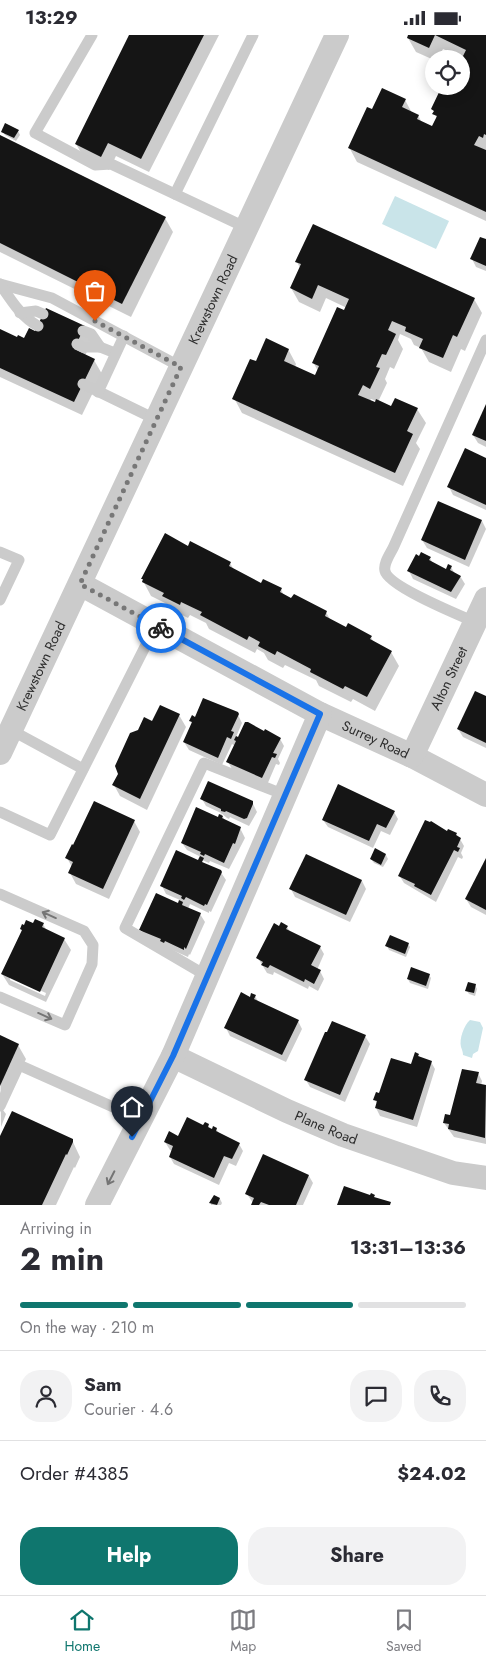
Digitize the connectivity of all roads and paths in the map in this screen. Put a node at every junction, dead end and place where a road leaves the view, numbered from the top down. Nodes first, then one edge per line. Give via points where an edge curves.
1 (92, 35) edge
2 (253, 35) edge
3 (337, 35) edge
4 (175, 194) junction
5 (247, 228) junction
6 (0, 284) edge
7 (20, 313) junction
8 (43, 314) dead end
9 (38, 326) dead end
10 (83, 331) dead end
11 (124, 336) junction
12 (486, 340) edge
13 (77, 344) dead end
14 (100, 347) junction
15 (116, 353) junction
16 (181, 367) junction
17 (83, 384) dead end
18 (98, 392) junction
19 (156, 420) junction
20 (0, 551) edge
21 (80, 584) junction
22 (486, 599) edge
23 (0, 600) edge
24 (475, 623) junction
25 (156, 625) junction
26 (320, 714) junction
27 (10, 730) junction
28 (0, 753) edge
29 (412, 756) junction
30 (83, 769) junction
31 (285, 795) junction
32 (486, 795) edge
33 (0, 812) edge
34 (0, 894) edge
35 (207, 977) junction
36 (0, 997) edge
37 (173, 1056) junction
38 (0, 1106) edge
39 (140, 1119) junction
40 (486, 1178) edge
41 (97, 1205) edge

1 - 4 lane via 35,133 95,165 111,164
2 - 4 lane
3 - 5 street, Krewstown Road
4 - 5 lane
5 - 16 street, Krewstown Road
6 - 7 lane
6 - 11 lane via 52,298
7 - 8 lane via 36,311
7 - 9 lane
10 - 14 lane via 91,334
11 - 15 lane
11 - 16 lane
12 - 24 lane via 385,565 390,580
13 - 14 lane
14 - 15 lane
15 - 18 lane
16 - 19 street, Krewstown Road
17 - 18 lane
18 - 19 lane
19 - 21 street, Krewstown Road
20 - 23 lane via 19,560
21 - 25 street, Surrey Road
21 - 27 street, Krewstown Road
22 - 24 street, Alton Street
24 - 29 street, Alton Street
25 - 26 street, Surrey Road
25 - 30 lane
26 - 29 street, Surrey Road
26 - 31 street
27 - 28 street, Krewstown Road
27 - 30 lane
29 - 32 street, Surrey Road
30 - 33 lane via 50,835
31 - 35 street
31 - 35 lane via 204,763 125,928
36 -> 34 lane via 65,1025 92,964 92,945 84,931
35 - 37 street
37 - 39 street
37 - 40 street, Plane Road via 343,1135 453,1173
38 - 39 lane via 19,1065
39 -> 41 street

